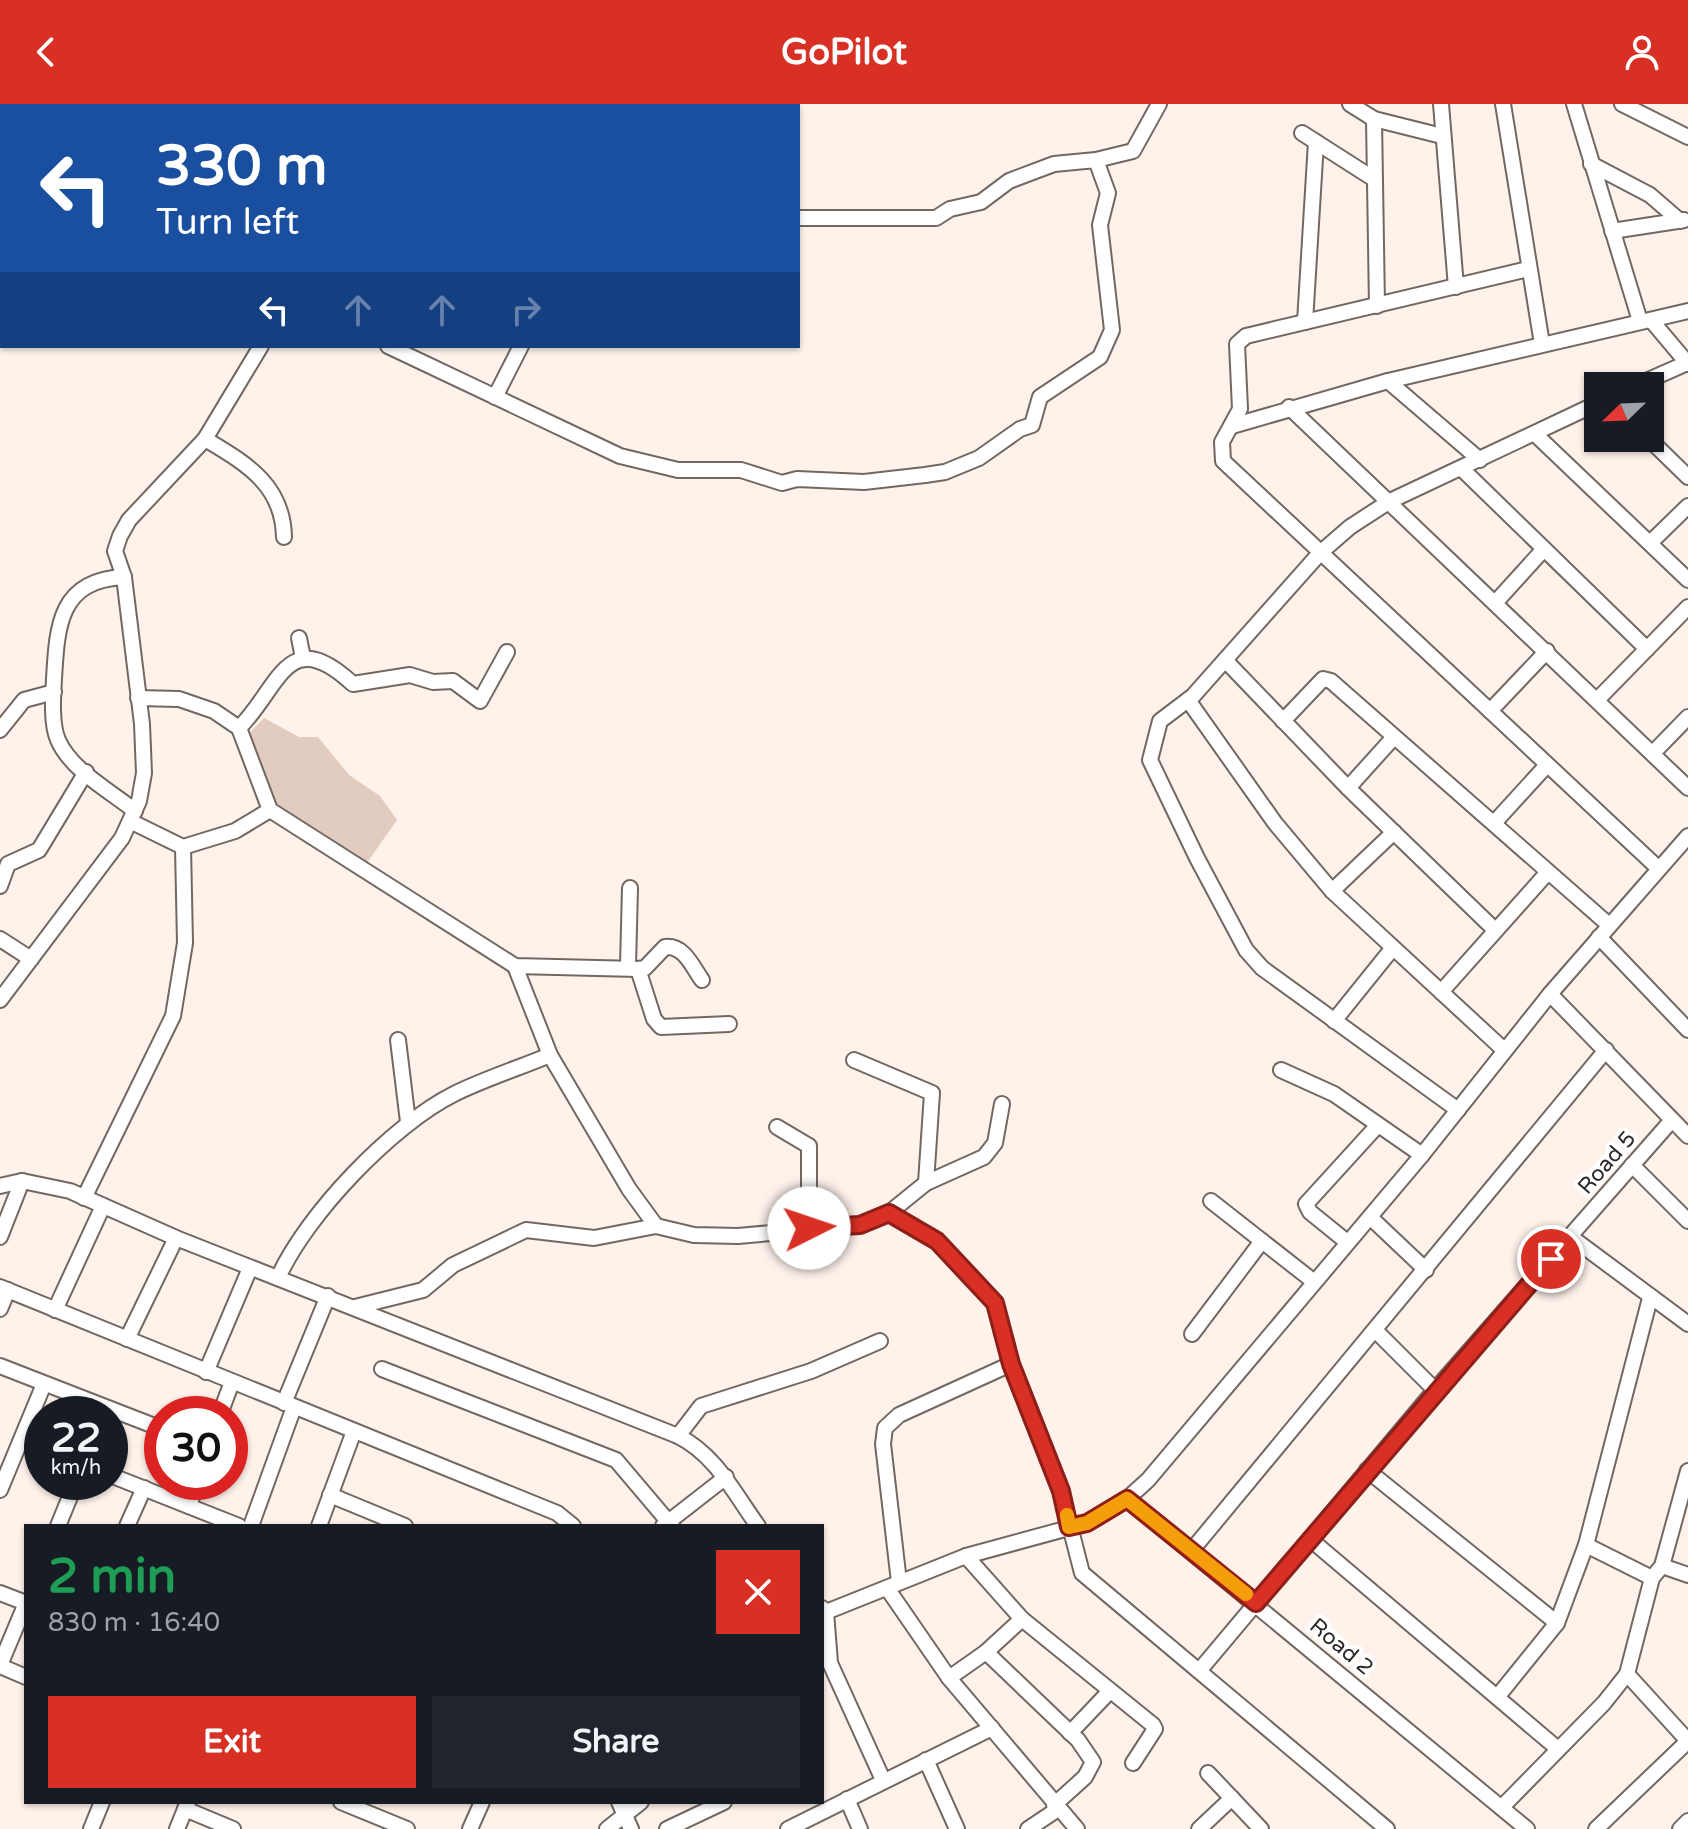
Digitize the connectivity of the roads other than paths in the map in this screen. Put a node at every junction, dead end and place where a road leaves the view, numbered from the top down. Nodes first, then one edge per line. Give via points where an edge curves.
1 (1159, 104) edge
2 (1350, 104) edge
3 (1441, 104) edge
4 (1503, 104) edge
5 (1574, 104) edge
6 (1622, 104) edge
7 (1374, 119) junction
8 (1302, 133) dead end
9 (1442, 136) junction
10 (1688, 137) edge
11 (1316, 142) junction
12 (1096, 160) junction
13 (1591, 164) junction
14 (1374, 179) junction
15 (800, 218) edge
16 (1684, 220) edge
17 (1612, 231) junction
18 (1528, 269) junction
19 (1456, 287) junction
20 (1377, 306) junction
21 (1688, 311) edge
22 (1646, 321) junction
23 (1305, 322) junction
24 (1542, 344) junction
25 (260, 348) edge
26 (392, 348) edge
27 (520, 348) edge
28 (1687, 363) edge
29 (1664, 373) edge
30 (1388, 381) junction
31 (495, 397) junction
32 (1289, 407) junction
33 (1584, 410) edge
34 (1232, 426) junction
35 (1535, 434) junction
36 (205, 439) junction
37 (1662, 452) edge
38 (1480, 460) junction
39 (1462, 469) junction
40 (1688, 477) edge
41 (1390, 501) junction
42 (1688, 506) edge
43 (284, 537) dead end
44 (1650, 543) junction
45 (1544, 549) junction
46 (1320, 553) junction
47 (124, 577) junction
48 (1688, 580) edge
49 (1495, 603) junction
50 (1688, 607) edge
51 (299, 638) dead end
52 (1647, 649) junction
53 (1547, 651) junction
54 (507, 652) dead end
55 (303, 658) junction
56 (1225, 660) junction
57 (54, 692) junction
58 (138, 698) junction
59 (1598, 699) junction
60 (1188, 700) junction
61 (1490, 711) junction
62 (1688, 717) edge
63 (1283, 721) junction
64 (239, 728) junction
65 (0, 730) edge
66 (1394, 737) junction
67 (1653, 753) junction
68 (1547, 765) junction
69 (86, 772) junction
70 (1348, 788) junction
71 (1688, 788) edge
72 (270, 810) junction
73 (132, 816) junction
74 (1494, 823) junction
75 (1394, 832) junction
76 (1687, 840) edge
77 (183, 847) junction
78 (1658, 868) junction
79 (1548, 872) junction
80 (0, 886) edge
81 (630, 888) dead end
82 (1332, 891) junction
83 (1609, 925) junction
84 (1495, 930) junction
85 (1599, 937) junction
86 (0, 939) edge
87 (1392, 949) junction
88 (31, 959) junction
89 (515, 966) junction
90 (633, 968) junction
91 (702, 980) dead end
92 (1441, 992) junction
93 (1550, 994) junction
94 (0, 1000) edge
95 (1334, 1021) junction
96 (729, 1024) dead end
97 (1688, 1030) edge
98 (398, 1040) dead end
99 (1504, 1050) junction
100 (1606, 1050) junction
101 (550, 1055) junction
102 (854, 1060) dead end
103 (1281, 1070) dead end
104 (1002, 1104) dead end
105 (1458, 1110) junction
106 (1672, 1120) junction
107 (408, 1122) junction
108 (1378, 1125) junction
109 (777, 1127) dead end
110 (1688, 1136) edge
111 (1422, 1155) junction
112 (1632, 1165) junction
113 (22, 1181) junction
114 (926, 1183) junction
115 (0, 1186) edge
116 (84, 1198) junction
117 (1211, 1201) dead end
118 (103, 1206) junction
119 (889, 1213) junction
120 (1370, 1217) junction
121 (1688, 1221) edge
122 (656, 1226) junction
123 (809, 1228) junction
124 (0, 1237) edge
125 (1571, 1237) junction
126 (176, 1238) junction
127 (1262, 1241) junction
128 (1347, 1242) junction
129 (250, 1268) junction
130 (1426, 1270) junction
131 (278, 1278) junction
132 (1313, 1281) junction
133 (4, 1289) edge
134 (328, 1296) junction
135 (1650, 1298) junction
136 (354, 1307) junction
137 (0, 1309) edge
138 (55, 1310) junction
139 (1688, 1324) edge
140 (1376, 1331) junction
141 (1192, 1334) dead end
142 (127, 1339) junction
143 (880, 1341) dead end
144 (1011, 1364) junction
145 (0, 1366) edge
146 (382, 1369) dead end
147 (206, 1372) junction
148 (232, 1382) junction
149 (44, 1384) junction
150 (1435, 1390) junction
151 (227, 1396) edge
152 (289, 1405) junction
153 (144, 1422) edge
154 (354, 1431) junction
155 (678, 1436) junction
156 (1367, 1470) junction
157 (1688, 1472) edge
158 (726, 1477) junction
159 (128, 1482) edge
160 (144, 1488) joint
161 (0, 1490) edge
162 (330, 1495) junction
163 (1127, 1499) junction
164 (69, 1500) edge
165 (175, 1500) edge
166 (196, 1500) edge
167 (195, 1508) junction
168 (557, 1513) junction
169 (59, 1524) edge
170 (128, 1524) edge
171 (195, 1524) edge
172 (234, 1524) edge
173 (252, 1524) edge
174 (320, 1524) edge
175 (400, 1524) edge
176 (548, 1524) edge
177 (571, 1524) edge
178 (667, 1524) edge
179 (669, 1524) edge
180 (757, 1524) edge
181 (1069, 1527) junction
182 (1310, 1539) junction
183 (1586, 1545) junction
184 (1192, 1550) junction
185 (966, 1556) junction
186 (1662, 1566) junction
187 (1688, 1575) edge
188 (1652, 1578) junction
189 (893, 1585) junction
190 (0, 1593) edge
191 (24, 1602) edge
192 (1256, 1603) junction
193 (24, 1608) edge
194 (824, 1610) edge
195 (1022, 1619) junction
196 (1557, 1623) junction
197 (986, 1652) junction
198 (0, 1666) edge
199 (826, 1666) edge
200 (1199, 1671) junction
201 (1627, 1674) junction
202 (24, 1676) edge
203 (949, 1678) junction
204 (1109, 1692) junction
205 (1498, 1696) junction
206 (992, 1728) junction
207 (1070, 1733) junction
208 (1688, 1741) edge
209 (1558, 1749) junction
210 (926, 1760) junction
211 (1133, 1763) dead end
212 (1208, 1773) dead end
213 (883, 1780) junction
214 (1232, 1798) junction
215 (847, 1799) junction
216 (101, 1804) edge
217 (346, 1804) edge
218 (481, 1804) edge
219 (720, 1804) edge
220 (187, 1805) edge
221 (1056, 1807) junction
222 (1502, 1807) junction
223 (622, 1808) edge
224 (816, 1808) edge
225 (1688, 1821) edge
226 (402, 1828) edge
227 (91, 1829) edge
228 (177, 1829) edge
229 (233, 1829) edge
230 (470, 1829) edge
231 (607, 1829) edge
232 (631, 1829) edge
233 (667, 1829) edge
234 (788, 1829) edge
235 (860, 1829) edge
236 (957, 1829) edge
237 (1028, 1829) edge
238 (1077, 1829) edge
239 (1199, 1829) edge
240 (1261, 1829) edge
241 (1387, 1829) edge
242 (1527, 1829) edge
243 (1596, 1829) edge
244 (1680, 1829) edge

1 - 12 street via 1133,151
2 - 7 street
3 - 9 street
4 - 18 street
5 - 13 street
6 - 10 street
7 - 9 street
7 - 14 street
8 - 11 street
9 - 19 street
11 - 14 street
11 - 23 street
12 - 15 street via 1054,164 1009,181 981,202 936,218
12 - 31 street via 1108,193 1101,237 1112,330 1100,357 1040,397 1032,425 945,472 864,482 782,483 741,470 678,470 620,456
13 - 16 street
13 - 17 street
14 - 20 street
16 - 17 street
17 - 22 street
18 - 19 street
18 - 24 street
19 - 20 street
20 - 23 street
21 - 22 street
22 - 24 street
22 - 28 street
23 - 34 street via 1240,339 1240,409
24 - 30 street
25 - 36 street
26 - 31 street
27 - 31 street
28 - 29 street
30 - 32 street
30 - 38 street
32 - 34 street
32 - 41 street
33 - 35 street
34 - 46 street via 1222,442 1223,461
35 - 38 street
35 - 44 street
36 - 43 street via 258,473 274,493
36 - 47 street via 129,520 115,551
37 - 40 street
38 - 39 street
39 - 41 street
39 - 45 street
41 - 46 street
41 - 49 street
42 - 44 street
44 - 48 street
45 - 49 street
45 - 52 street
46 - 56 street
46 - 61 street
47 - 57 street via 99,578 61,614
47 - 58 street
49 - 53 street
50 - 52 street
51 - 55 street
52 - 59 street
53 - 59 street
53 - 61 street
54 - 55 street via 480,701 453,681 410,675 353,684 334,667
55 - 64 street via 288,663
56 - 60 street
56 - 63 street
57 - 65 street via 24,700
57 - 69 street via 57,738
58 - 64 street via 179,699 214,711
58 - 73 street via 144,773
59 - 67 street
60 - 82 street via 1275,823
60 - 95 street via 1160,721 1152,771 1246,950
61 - 68 street
62 - 67 street
63 - 66 street via 1327,679
63 - 70 street
64 - 72 street
66 - 70 street
66 - 74 street
67 - 71 street
68 - 74 street
68 - 78 street
69 - 73 street
69 - 80 street via 39,850 14,859
70 - 75 street
72 - 77 street via 250,825
72 - 89 street
73 - 77 street
73 - 88 street via 122,838
74 - 79 street
75 - 82 street
75 - 84 street
76 - 78 street
77 - 116 street via 185,943 173,1016
78 - 83 street
79 - 83 street
79 - 84 street
81 - 90 street
82 - 87 street
83 - 85 street
84 - 92 street
85 - 93 street
85 - 97 street
86 - 88 street
87 - 92 street
87 - 95 street
88 - 94 street
89 - 90 street
89 - 101 street
90 - 91 street via 645,968 665,947 673,946
90 - 96 street via 661,1027
92 - 99 street
93 - 99 street
93 - 100 street
95 - 105 street
98 - 107 street
99 - 105 street
100 - 106 street
100 - 130 street
101 - 107 street via 454,1094
101 - 122 street
102 - 114 street via 932,1093
103 - 108 street via 1334,1094
104 - 114 street via 991,1151
105 - 111 street
106 - 110 street
106 - 112 street, Road 5
107 - 131 street via 351,1178 290,1251
108 - 111 street
108 - 128 street via 1306,1204
109 - 123 street via 809,1146
111 - 120 street
112 - 121 street
112 - 125 street, Road 5
113 - 115 street
113 - 116 street
113 - 124 street
114 - 119 street
116 - 118 street
117 - 127 street
118 - 126 street
118 - 138 street
119 - 123 street via 860,1225
119 - 144 street via 937,1241 995,1303
120 - 128 street
120 - 130 street
122 - 123 street via 694,1235 738,1236
122 - 136 street via 594,1238 526,1230 453,1265 423,1290
125 - 135 street
125 - 150 street, Road 5
126 - 129 street
126 - 142 street
127 - 132 street
127 - 141 street
128 - 132 street
129 - 131 street
129 - 147 street
130 - 140 street
131 - 134 street
132 - 163 street
133 - 137 street
133 - 138 street
134 - 136 street
134 - 152 street
135 - 139 street
135 - 183 street
136 - 155 street
138 - 142 street
140 - 150 street
140 - 184 street
142 - 147 street
143 - 155 street via 811,1371 701,1406
144 - 181 street via 1061,1491
144 - 189 street via 899,1415 885,1428
145 - 149 street
146 - 178 street via 616,1460
147 - 148 street
148 - 151 street
148 - 152 street
149 - 153 street
149 - 161 street
150 - 156 street, Road 5
152 - 154 street
152 - 173 street
154 - 162 street
154 - 168 street
155 - 158 street
156 - 182 street, Road 5
156 - 196 street
157 - 186 street
158 - 179 street
158 - 180 street
159 - 160 street
160 - 170 street
162 - 174 street
162 - 175 street
163 - 181 street via 1087,1523
163 - 184 street, Road 2
164 - 169 street
165 - 167 street
166 - 167 street
167 - 171 street
167 - 172 street
168 - 176 street
168 - 177 street
181 - 185 street
181 - 200 street via 1082,1573
182 - 192 street, Road 5
182 - 205 street
183 - 188 street
183 - 196 street
184 - 192 street, Road 2
185 - 189 street
185 - 195 street
186 - 187 street
186 - 188 street
188 - 201 street
189 - 194 street
189 - 203 street
190 - 191 street
192 - 200 street, Road 5
192 - 222 street, Road 2
193 - 198 street
194 - 199 street
195 - 197 street
195 - 204 street
196 - 205 street
197 - 203 street
197 - 207 street
198 - 202 street
199 - 213 street
200 - 241 street
201 - 208 street
201 - 209 street
203 - 206 street
204 - 207 street
204 - 211 street via 1155,1728
205 - 209 street
206 - 210 street
206 - 221 street
207 - 221 street via 1093,1762
208 - 243 street
209 - 222 street
210 - 213 street
210 - 236 street
212 - 214 street
213 - 215 street
214 - 239 street
214 - 240 street
215 - 224 street
215 - 235 street
216 - 227 street
217 - 226 street
218 - 230 street
219 - 233 street
220 - 228 street
220 - 229 street
221 - 237 street
221 - 238 street
222 - 242 street, Road 2
223 - 231 street
223 - 232 street
224 - 234 street
225 - 244 street

